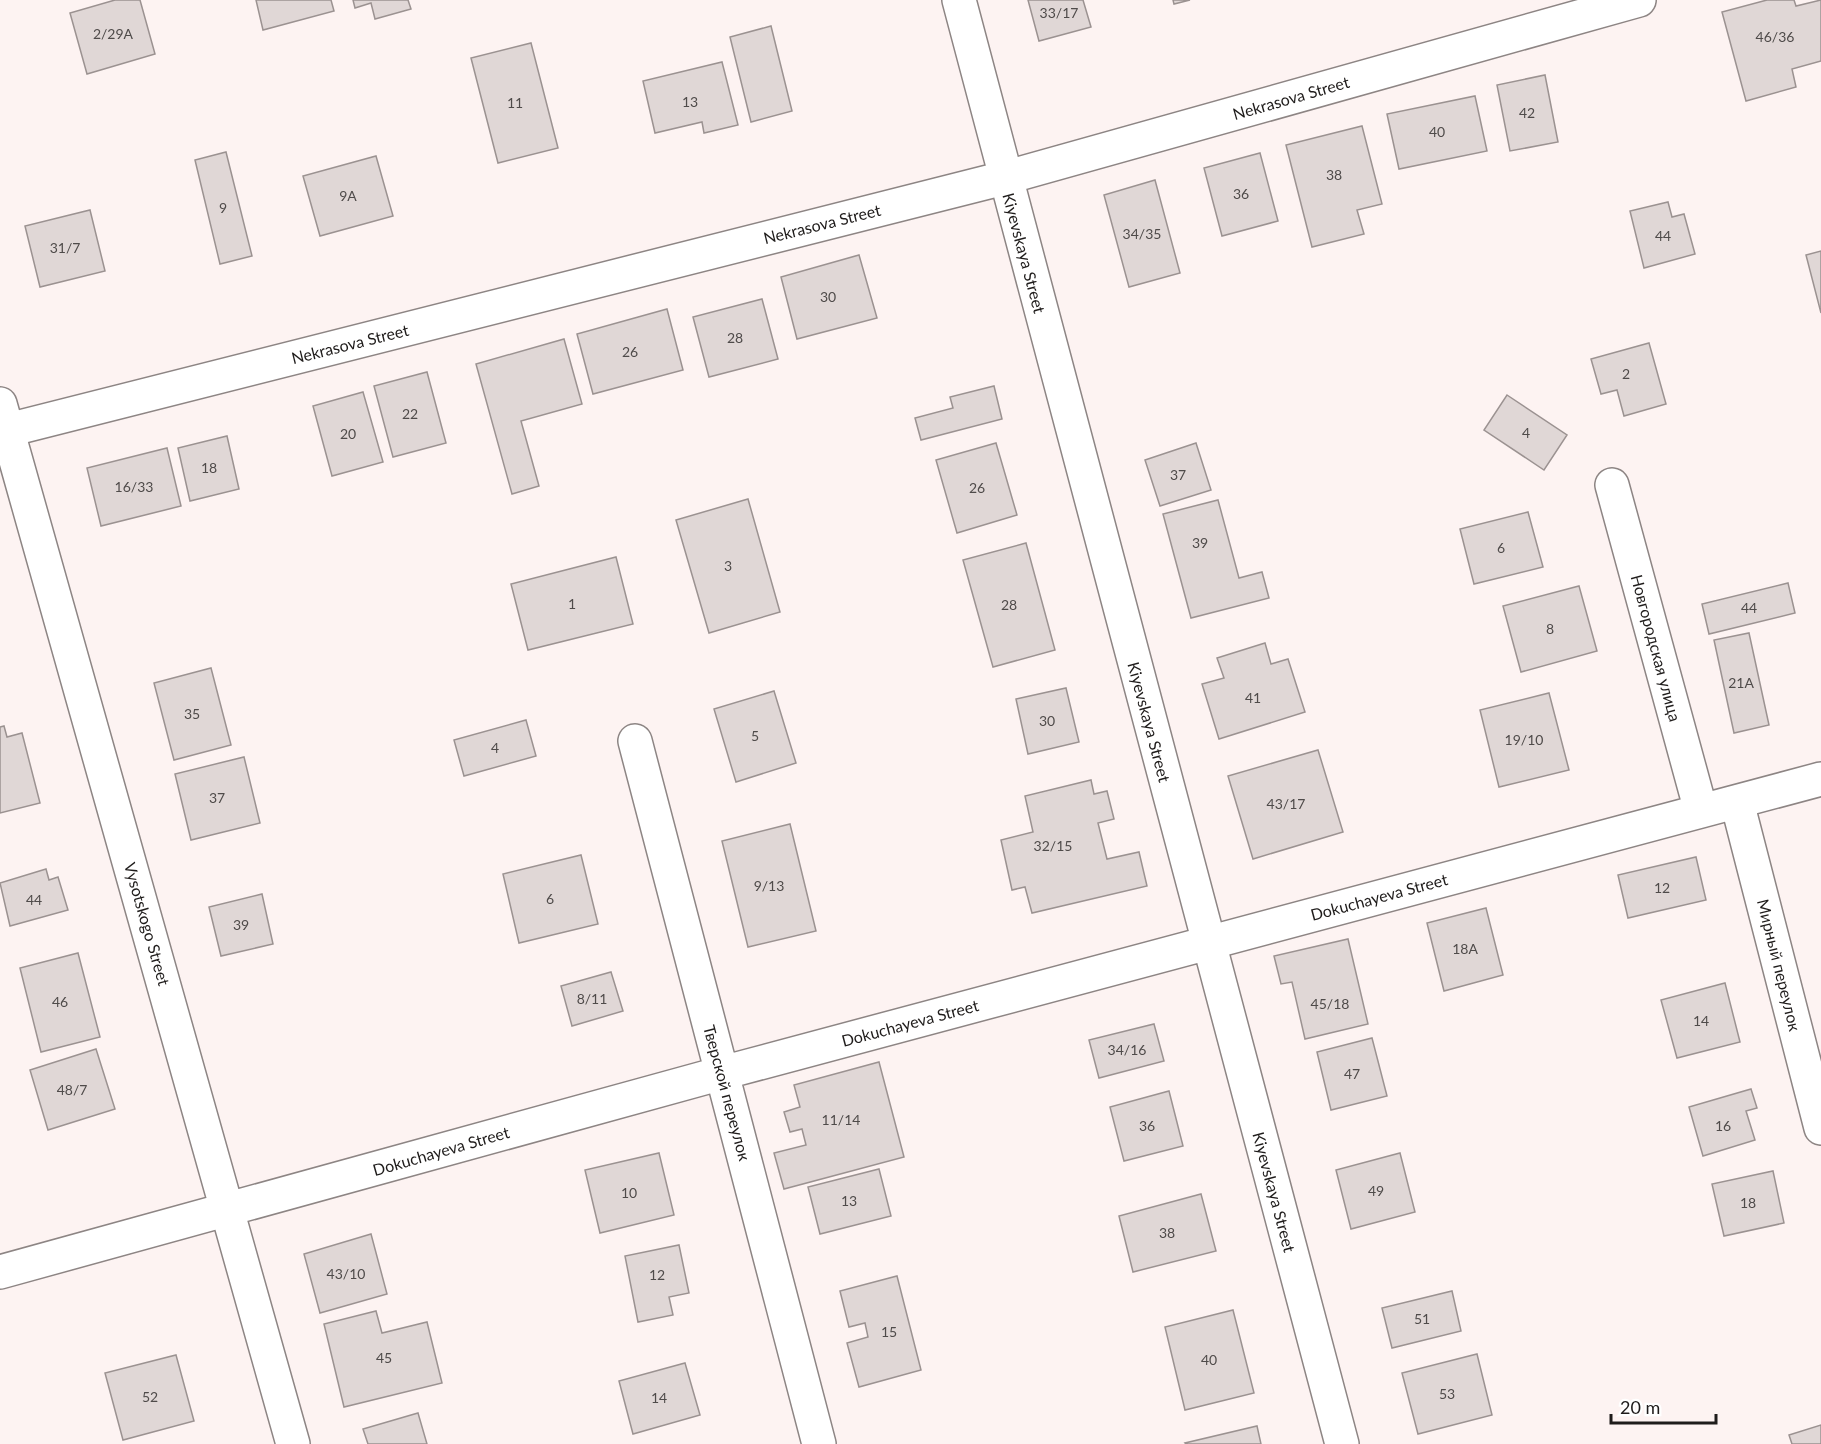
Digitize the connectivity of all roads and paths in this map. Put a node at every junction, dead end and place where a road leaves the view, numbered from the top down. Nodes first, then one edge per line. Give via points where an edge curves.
1 (959, 0) edge
2 (1639, 0) edge
3 (1004, 178) junction
4 (2, 422) edge
5 (1612, 484) dead end
6 (635, 741) dead end
7 (1821, 779) edge
8 (1737, 802) junction
9 (1701, 811) junction
10 (1207, 943) junction
11 (722, 1072) junction
12 (1821, 1128) edge
13 (227, 1211) junction
14 (0, 1272) edge
15 (293, 1444) edge
16 (819, 1444) edge
17 (1342, 1444) edge

1 - 3 street, Kiyevskaya Street
2 - 3 street, Nekrasova Street
3 - 4 street, Nekrasova Street
3 - 10 street, Kiyevskaya Street
4 - 13 street, Vysotskogo Street
5 - 9 street, Новгородская улица
6 - 11 street, Тверской переулок
7 - 8 street, Dokuchayeva Street
8 - 9 street, Dokuchayeva Street
8 - 12 street, Мирный переулок
9 - 10 street, Dokuchayeva Street
10 - 11 street, Dokuchayeva Street
10 - 17 street, Kiyevskaya Street
11 - 13 street, Dokuchayeva Street
11 - 16 street, Тверской переулок
13 - 14 street, Dokuchayeva Street
13 - 15 street, Vysotskogo Street

